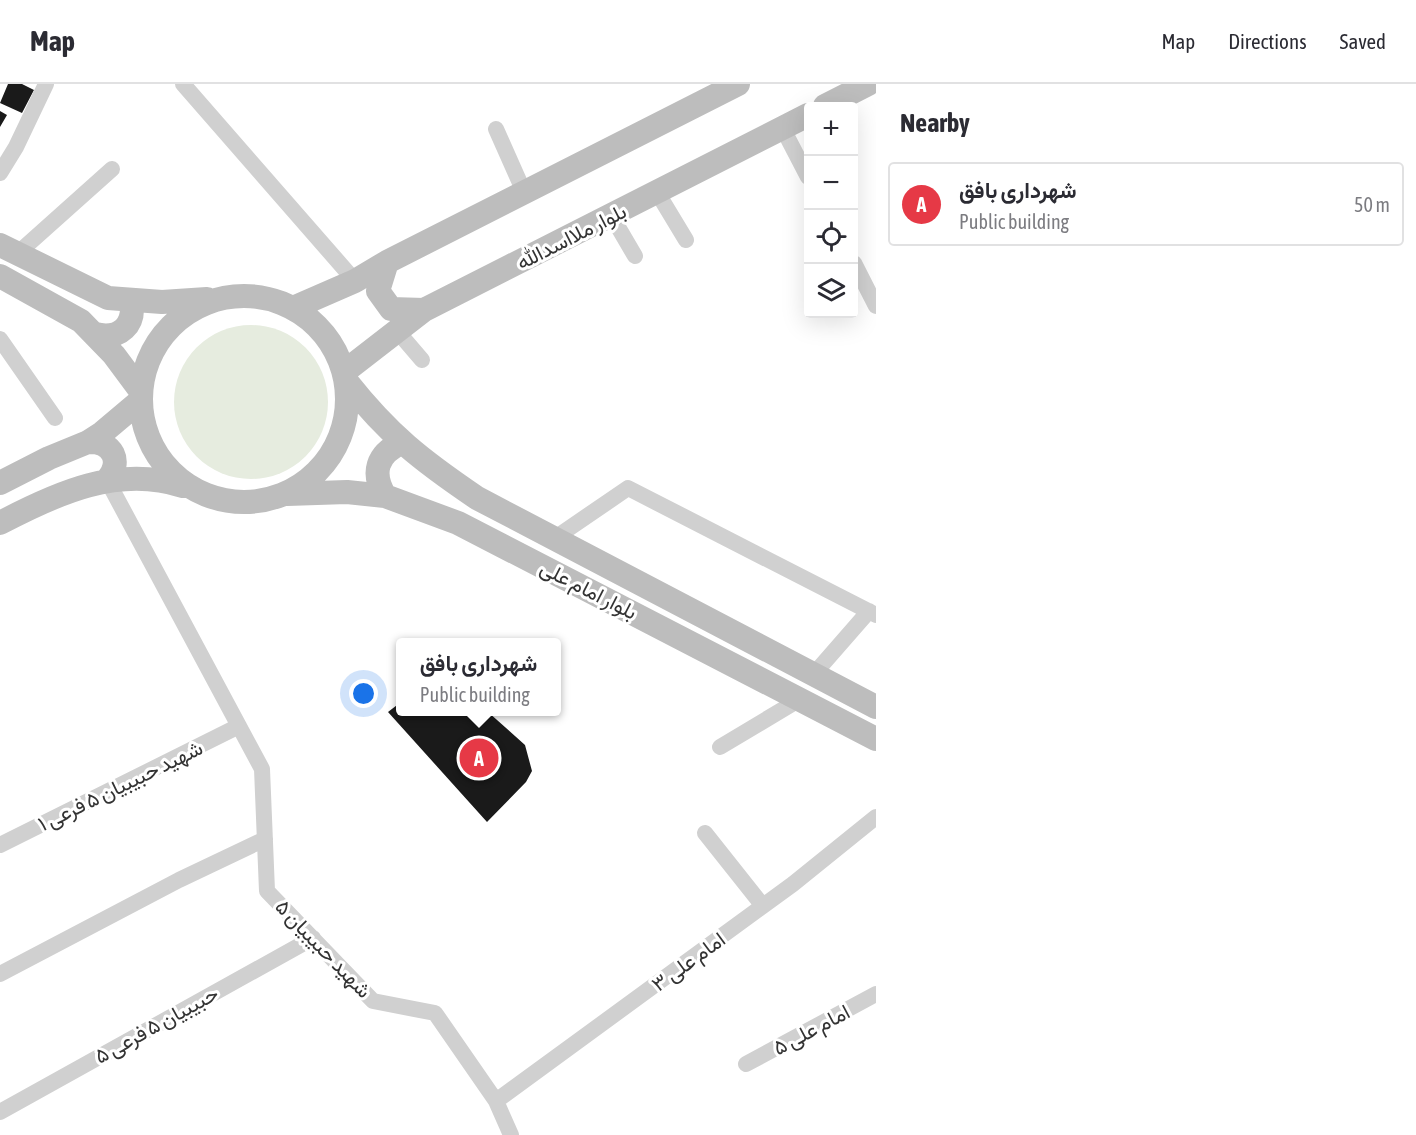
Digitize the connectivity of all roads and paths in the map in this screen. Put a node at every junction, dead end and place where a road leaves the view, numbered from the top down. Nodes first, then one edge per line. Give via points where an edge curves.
1 (46, 84) edge
2 (183, 84) edge
3 (738, 84) edge
4 (868, 84) edge
5 (833, 102) edge
6 (804, 117) edge
7 (496, 129) dead end
8 (783, 129) junction
9 (112, 169) dead end
10 (804, 169) edge
11 (0, 173) edge
12 (524, 192) junction
13 (657, 192) junction
14 (611, 216) junction
15 (686, 240) dead end
16 (9, 250) edge
17 (635, 256) dead end
18 (387, 262) junction
19 (855, 264) edge
20 (0, 276) edge
21 (355, 281) junction
22 (219, 299) junction
23 (131, 300) junction
24 (876, 306) edge
25 (292, 308) junction
26 (424, 310) junction
27 (398, 332) junction
28 (95, 334) junction
29 (0, 339) edge
30 (422, 360) dead end
31 (345, 377) junction
32 (140, 396) junction
33 (55, 418) dead end
34 (88, 442) junction
35 (401, 443) junction
36 (106, 480) junction
37 (0, 483) edge
38 (188, 487) junction
39 (286, 494) junction
40 (385, 496) junction
41 (0, 523) edge
42 (555, 538) junction
43 (872, 613) edge
44 (814, 674) junction
45 (802, 698) junction
46 (876, 707) edge
47 (239, 726) junction
48 (876, 739) edge
49 (720, 747) dead end
50 (876, 817) edge
51 (705, 833) dead end
52 (265, 839) junction
53 (0, 844) edge
54 (763, 906) junction
55 (313, 938) junction
56 (0, 974) edge
57 (876, 994) edge
58 (746, 1064) dead end
59 (496, 1101) junction
60 (0, 1112) edge
61 (509, 1134) edge

1 - 11 street
2 - 21 street
3 - 12 main road
4 - 5 main road
6 - 8 main road, بلوار ملااسدالله
7 - 12 street
8 - 10 street
8 - 13 main road, بلوار ملااسدالله
9 - 16 street
12 - 18 main road
13 - 14 main road, بلوار ملااسدالله
13 - 15 street
14 - 17 street
14 - 26 main road, بلوار ملااسدالله
16 - 23 main road via 108,298
18 - 21 main road
18 - 26 main road via 378,291 390,309
19 - 24 street
20 - 28 main road via 81,321
21 - 25 main road
22 - 23 main road
22 - 25 main road via 269,298
22 - 32 main road via 189,311 165,332 148,359
23 - 28 main road via 129,325 120,334
25 - 31 main road via 318,326 337,351
26 - 27 main road, بلوار ملااسدالله
27 - 30 street
27 - 31 main road, بلوار ملااسدالله
28 - 32 main road via 114,355
29 - 33 street
31 - 35 main road, بلوار امام علی
31 - 39 main road via 347,416 336,448 315,476
32 - 34 main road
32 - 38 main road via 145,432 162,464
34 - 36 main road via 100,442 111,448 116,459 114,471
34 - 37 main road
35 - 40 main road via 380,459 377,478
35 - 42 main road, بلوار امام علی via 477,498
36 - 38 main road via 159,478
36 - 41 main road via 75,489
36 - 47 street, شهید حبیبیان ۵
38 - 39 main road via 219,500 254,503
39 - 40 main road, بلوار امام علی via 348,492
40 - 45 main road, بلوار امام علی via 458,523
42 - 43 street via 628,488
42 - 44 main road, بلوار امام علی
43 - 44 street
44 - 46 main road, بلوار امام علی
45 - 48 main road, بلوار امام علی
45 - 49 street
47 - 52 street, شهید حبیبیان ۵ via 262,769
47 - 53 street, شهید حبیبیان ۵ فرعی ۱
50 - 54 street, امام علی ۳
51 - 54 street
52 - 55 street, شهید حبیبیان ۵ via 267,891
52 - 56 street
54 - 59 street, امام علی ۳
55 - 59 street, شهید حبیبیان ۵ via 373,1000 435,1013
55 - 60 street, حبیبیان ۵ فرعی ۵
57 - 58 street, امام علی ۵
59 - 61 street, شهید حبیبیان ۵

